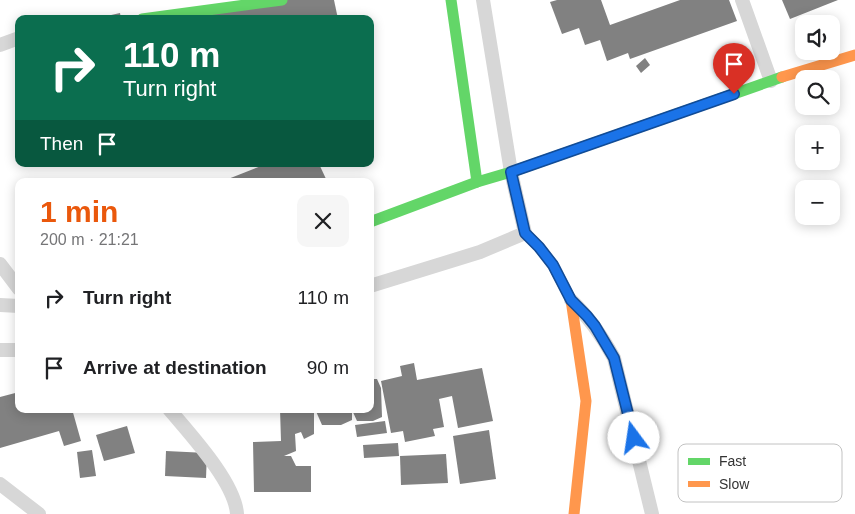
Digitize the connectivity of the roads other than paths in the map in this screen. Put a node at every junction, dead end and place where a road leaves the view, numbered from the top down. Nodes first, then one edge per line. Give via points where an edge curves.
1 (282, 0) edge
2 (451, 0) edge
3 (483, 0) edge
4 (742, 0) edge
5 (171, 15) edge
6 (15, 40) edge
7 (0, 46) edge
8 (855, 55) edge
9 (771, 81) junction
10 (511, 172) junction
11 (478, 182) junction
12 (374, 221) edge
13 (525, 233) junction
14 (0, 264) edge
15 (15, 284) edge
16 (374, 285) edge
17 (571, 300) junction
18 (0, 305) edge
19 (15, 306) edge
20 (0, 350) edge
21 (15, 350) edge
22 (172, 413) edge
23 (0, 484) edge
24 (39, 514) edge
25 (237, 514) edge
26 (574, 514) edge
27 (652, 514) edge

1 - 5 street
2 - 11 street
3 - 10 street
4 - 9 street
6 - 7 street
8 - 9 street
9 - 10 street
10 - 11 street
10 - 13 street
11 - 12 street
13 - 16 street via 480,252
13 - 17 street via 553,265
14 - 15 street
17 - 26 street via 586,401
17 - 27 street via 602,336 614,358
18 - 19 street
20 - 21 street
22 - 25 street via 206,452 230,490
23 - 24 street

